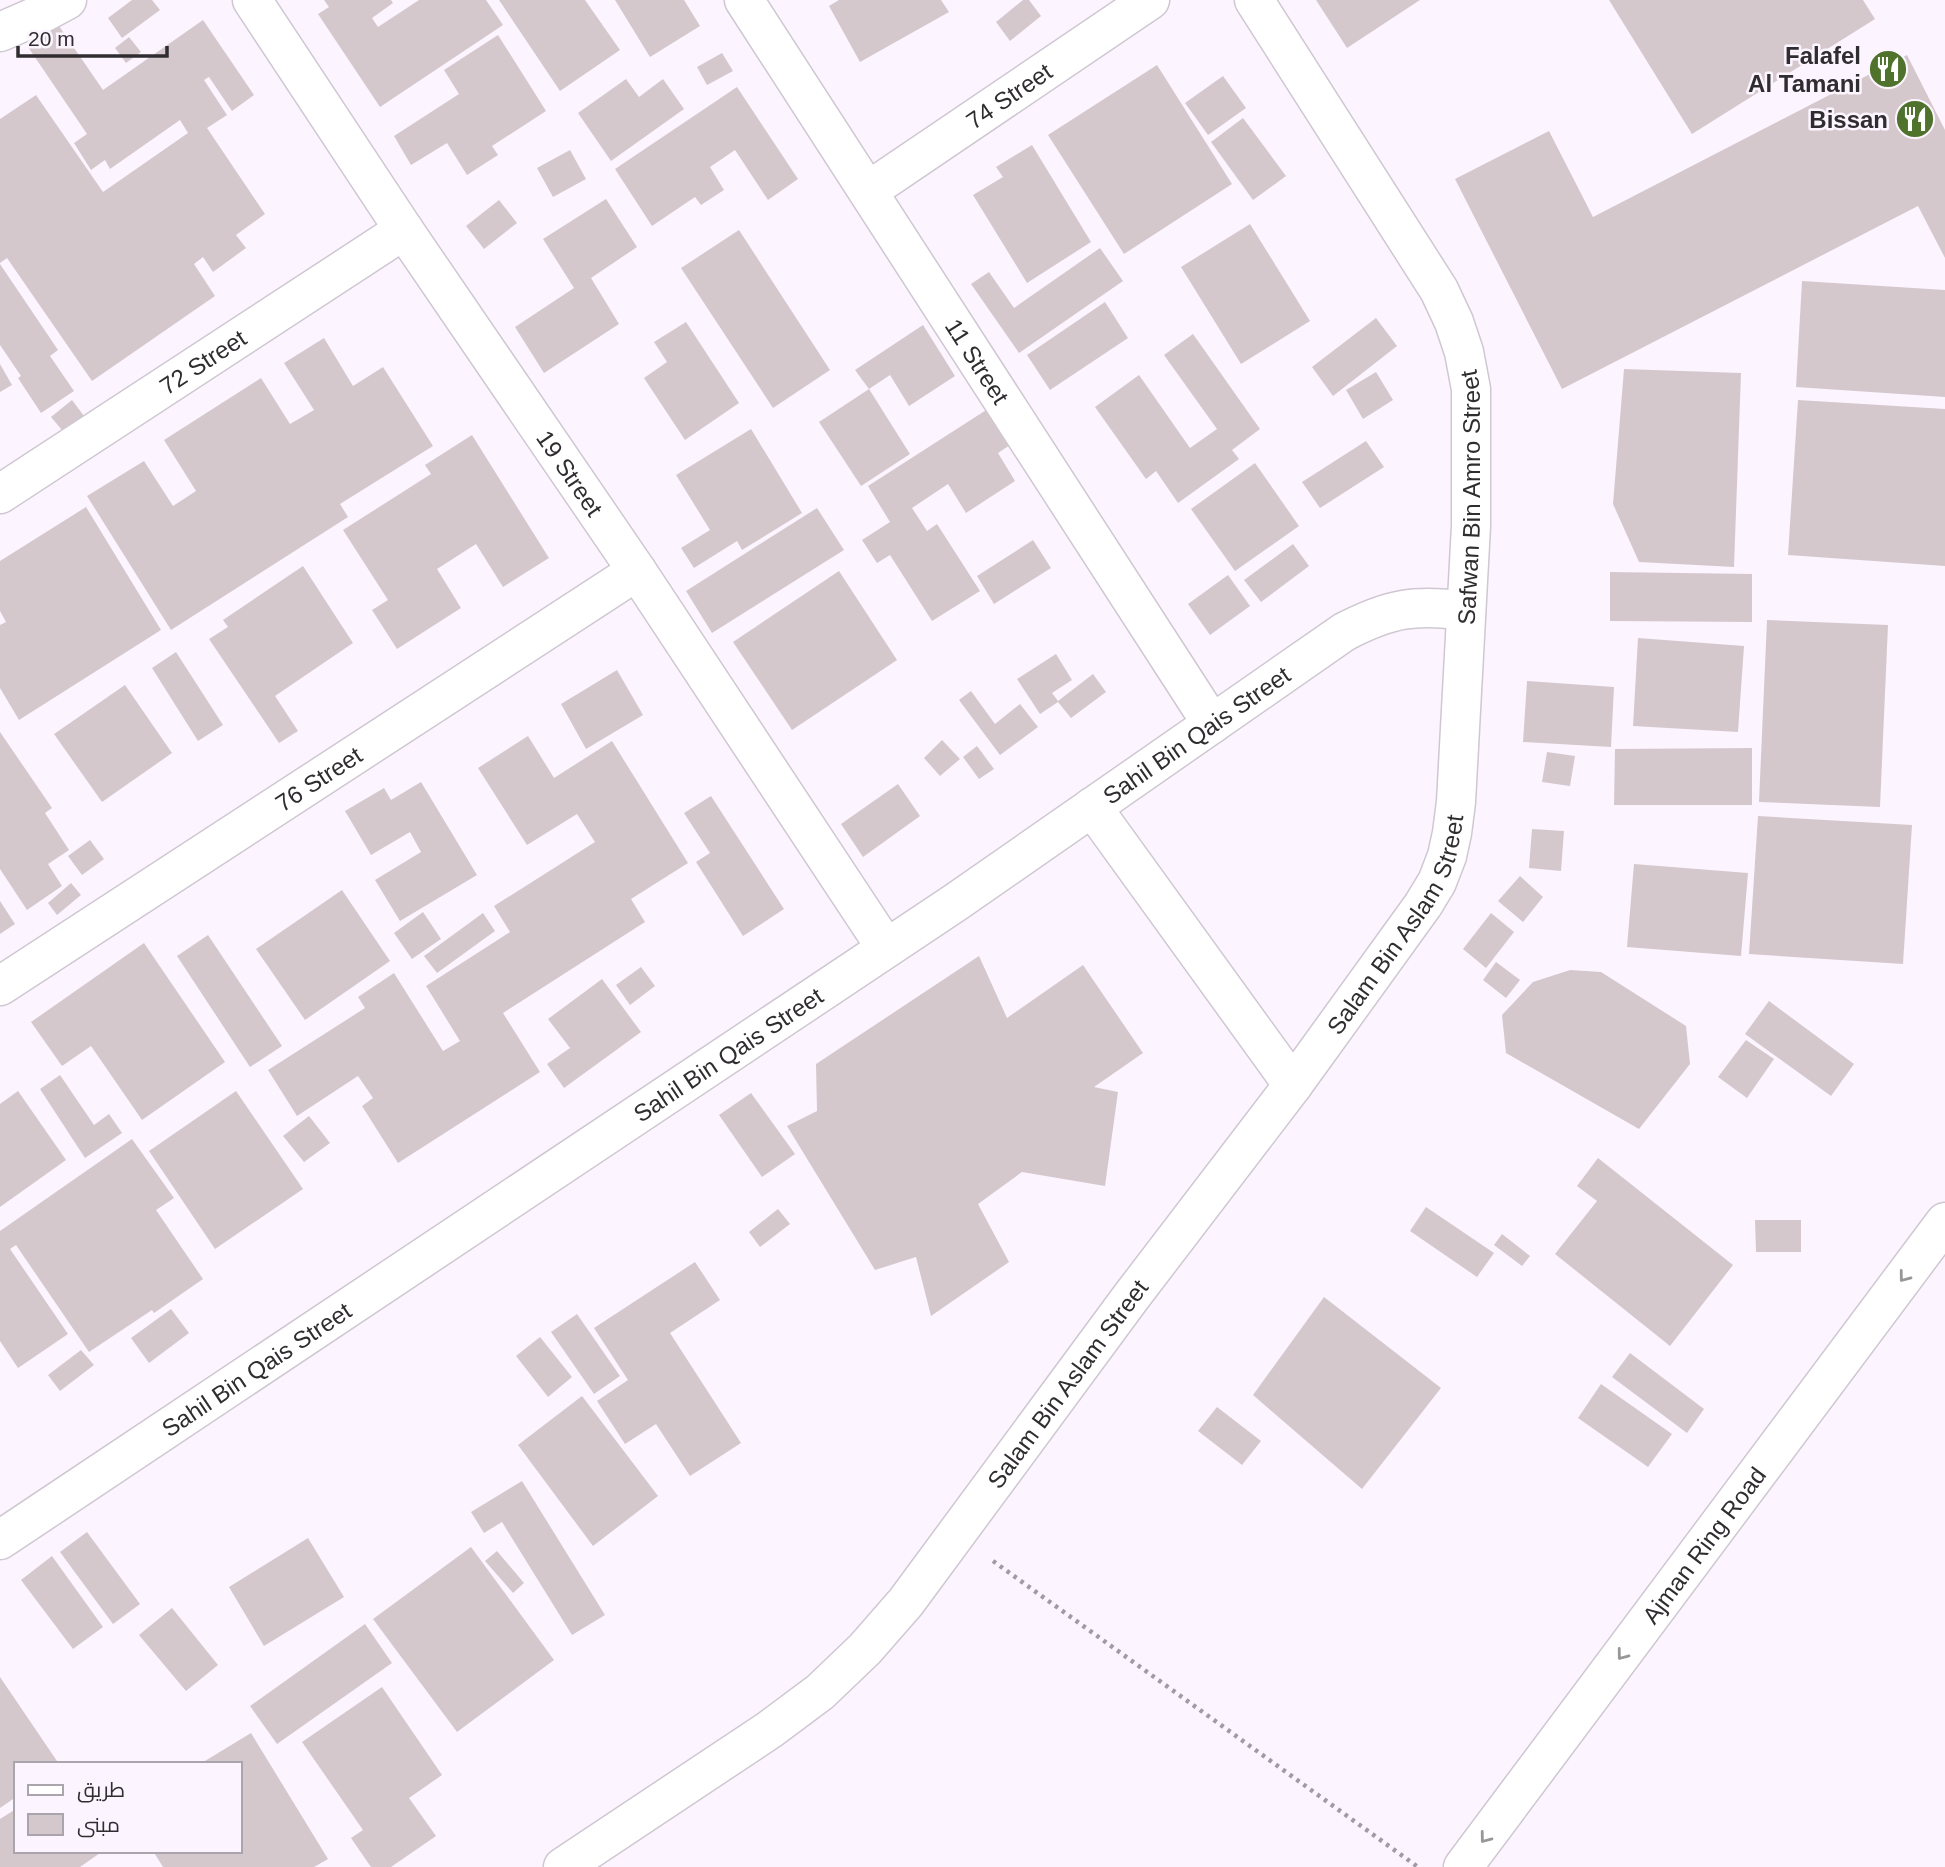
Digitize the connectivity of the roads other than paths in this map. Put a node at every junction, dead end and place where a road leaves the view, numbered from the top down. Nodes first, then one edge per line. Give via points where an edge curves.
1 (67, 0) edge
2 (252, 0) edge
3 (744, 0) edge
4 (1150, 0) edge
5 (1254, 0) edge
6 (0, 32) edge
7 (868, 191) junction
8 (404, 230) junction
9 (0, 495) edge
10 (637, 571) junction
11 (1466, 611) junction
12 (1212, 724) junction
13 (1456, 802) joint
14 (1092, 807) junction
15 (886, 948) junction
16 (0, 986) edge
17 (1293, 1085) junction
18 (1945, 1222) edge
19 (0, 1540) edge
20 (563, 1867) edge
21 (1463, 1867) edge

1 - 6 street
2 - 8 street, 19 Street
3 - 7 street, 11 Street
4 - 7 street, 74 Street
5 - 11 street, Safwan Bin Amro Street via 1439,290 1454,322 1471,390
7 - 12 street, 11 Street
8 - 9 street, 72 Street
8 - 10 street, 19 Street
10 - 15 street, 19 Street
10 - 16 street, 76 Street
11 - 12 street, Sahil Bin Qais Street via 1404,608 1373,618 1344,632
11 - 13 street, Safwan Bin Amro Street
12 - 14 street, Sahil Bin Qais Street
13 - 17 street, Salam Bin Aslam Street via 1447,856 1437,882
14 - 15 street, Sahil Bin Qais Street
14 - 17 street
15 - 19 street, Sahil Bin Qais Street
17 - 20 street, Salam Bin Aslam Street via 906,1602 864,1649 820,1692 769,1730
18 -> 21 street, Ajman Ring Road

